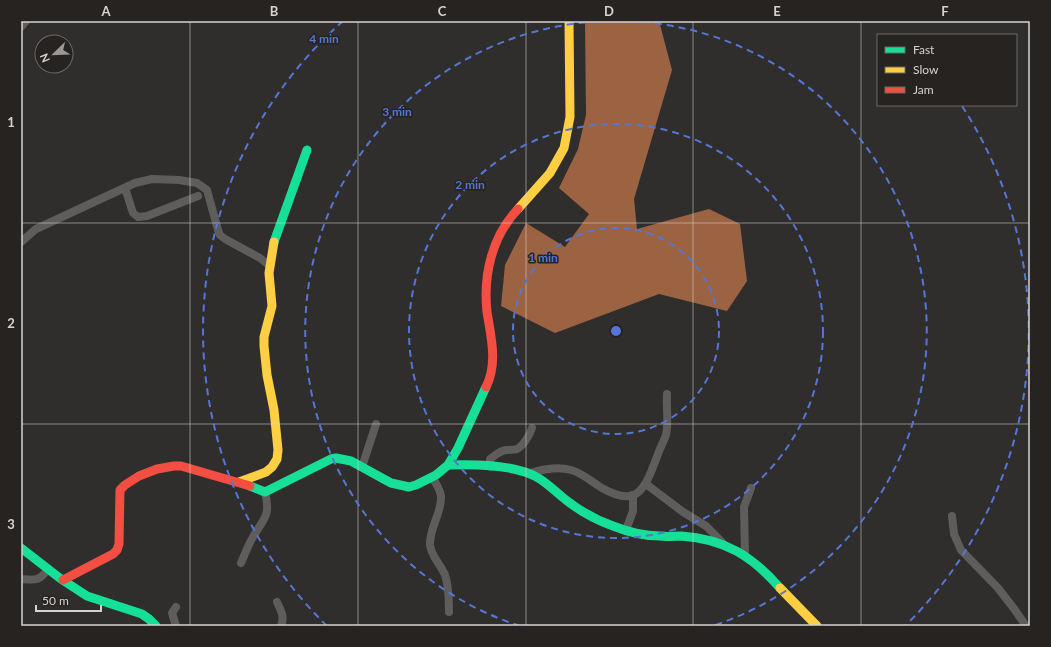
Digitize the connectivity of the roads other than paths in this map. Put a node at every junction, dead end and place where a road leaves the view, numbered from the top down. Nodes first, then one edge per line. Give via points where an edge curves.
1 (26, 21) edge
2 (570, 21) edge
3 (21, 27) edge
4 (307, 150) dead end
5 (125, 188) junction
6 (198, 196) dead end
7 (21, 242) edge
8 (270, 266) junction
9 (667, 394) dead end
10 (376, 424) dead end
11 (532, 428) dead end
12 (448, 465) junction
13 (362, 466) junction
14 (491, 467) junction
15 (526, 474) junction
16 (432, 477) junction
17 (239, 482) junction
18 (646, 484) junction
19 (751, 488) dead end
20 (265, 492) junction
21 (633, 495) junction
22 (952, 516) dead end
23 (626, 530) junction
24 (21, 548) edge
25 (729, 548) junction
26 (745, 555) junction
27 (241, 563) dead end
28 (48, 569) junction
29 (21, 579) edge
30 (63, 580) junction
31 (277, 602) dead end
32 (176, 607) dead end
33 (449, 612) dead end
34 (156, 626) edge
35 (176, 626) edge
36 (281, 626) edge
37 (817, 626) edge
38 (1026, 626) edge

1 - 3 street
2 - 12 street via 570,117 564,148 550,173 509,218 495,244 487,284 492,371 490,380
4 - 8 street via 278,228
5 - 6 street via 133,213 138,217
5 - 7 street via 36,229
5 - 8 street via 152,178 197,183 207,190 220,235
8 - 17 street via 272,306 264,346 274,410 277,459 266,472
9 - 18 street via 668,430
10 - 13 street
11 - 14 street via 520,447 500,452 490,459
12 - 14 street
12 - 16 street
13 - 16 street via 380,478 404,486 416,485
13 - 20 street via 345,459 331,459
14 - 15 street
15 - 21 street via 553,468 570,470 584,475 612,493 626,497
15 - 23 street via 547,484 567,501 593,517
16 - 33 street via 441,497 430,546 445,576
17 - 20 street
17 - 30 street via 175,466 129,481 120,490 117,550
18 - 21 street
18 - 25 street via 706,526
19 - 26 street via 744,507
20 - 27 street via 267,514
21 - 23 street via 633,511
22 - 38 street via 954,534 961,550 1002,593
23 - 25 street via 654,536 706,539
24 - 28 street
25 - 26 street
26 - 37 street via 760,566
28 - 29 street via 37,580
28 - 30 street
30 - 34 street via 95,600 142,614
31 - 36 street via 282,614
32 - 35 street via 172,613

